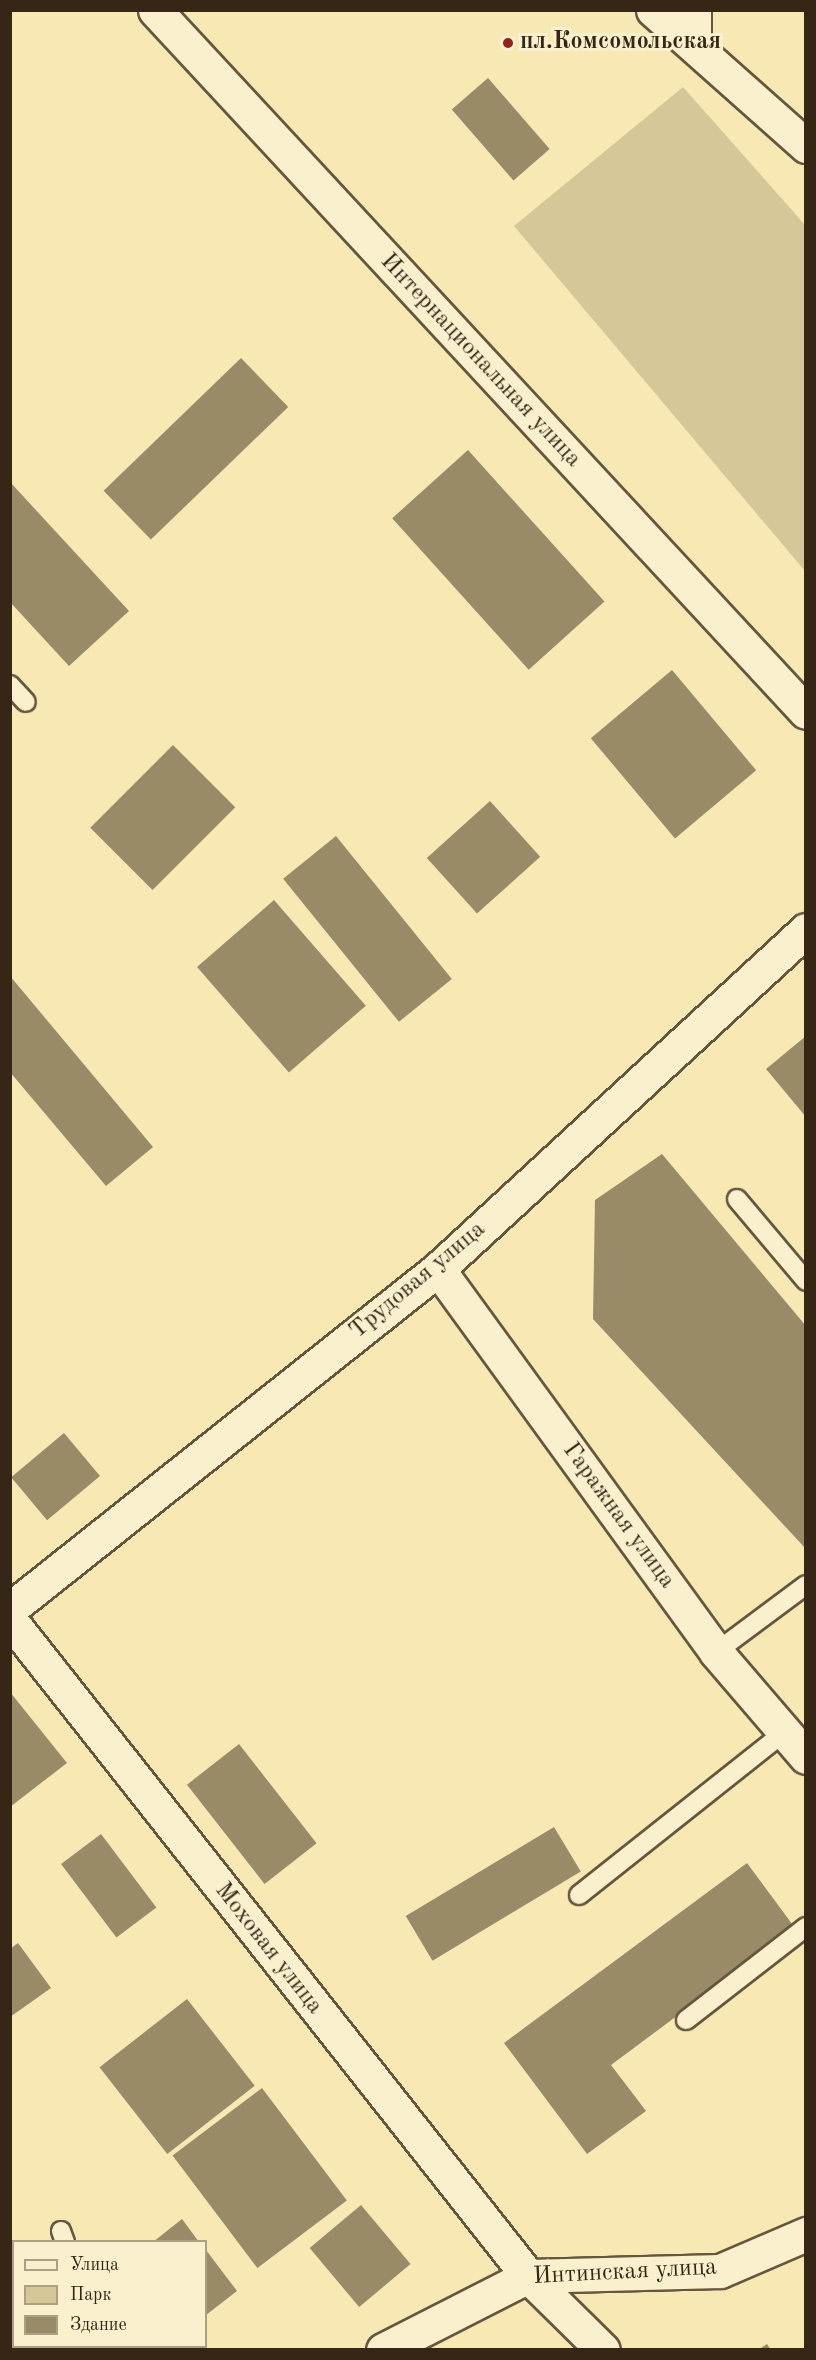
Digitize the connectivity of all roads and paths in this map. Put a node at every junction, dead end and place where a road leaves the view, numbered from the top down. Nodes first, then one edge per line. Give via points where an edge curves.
1 (155, 10) edge
2 (653, 10) edge
3 (694, 10) edge
4 (694, 44) junction
5 (806, 146) edge
6 (10, 685) edge
7 (26, 702) dead end
8 (806, 712) edge
9 (806, 930) edge
10 (737, 1199) dead end
11 (438, 1269) junction
12 (806, 1281) edge
13 (806, 1585) edge
14 (10, 1609) edge
15 (10, 1620) edge
16 (716, 1652) junction
17 (784, 1732) junction
18 (806, 1757) edge
19 (579, 1895) dead end
20 (806, 1927) edge
21 (687, 2020) dead end
22 (806, 2234) edge
23 (528, 2276) junction
24 (383, 2349) edge
25 (603, 2349) edge

1 - 8 street, Интернациональная улица
2 - 4 street
3 - 4 street
4 - 5 street
6 - 7 lane
9 - 11 street, Трудовая улица
10 - 12 lane
11 - 14 street, Трудовая улица
11 - 16 street, Гаражная улица
13 - 16 lane
15 - 23 street, Моховая улица
16 - 17 street, Гаражная улица
17 - 18 street, Гаражная улица
17 - 19 lane
20 - 21 lane
22 - 23 street, Интинская улица via 720,2271
23 - 24 street, Интинская улица
23 - 25 street, Моховая улица

